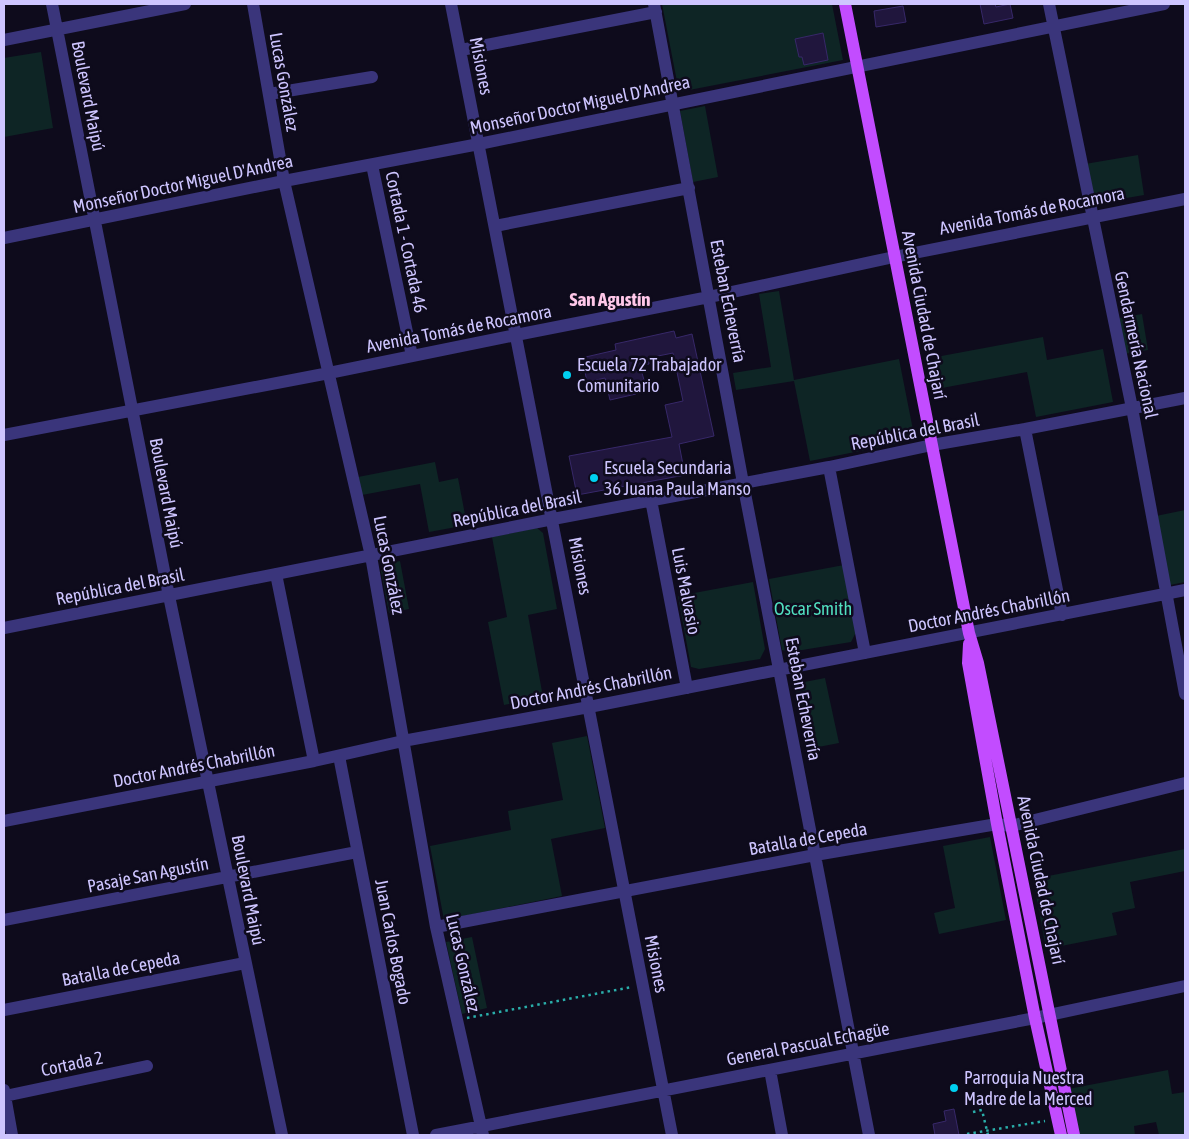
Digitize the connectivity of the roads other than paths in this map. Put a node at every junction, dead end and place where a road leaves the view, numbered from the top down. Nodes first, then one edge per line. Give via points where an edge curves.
1 (52, 4) edge
2 (186, 4) edge
3 (253, 4) edge
4 (452, 4) edge
5 (845, 4) edge
6 (1049, 4) edge
7 (1164, 4) edge
8 (655, 8) edge
9 (1053, 27) junction
10 (57, 30) junction
11 (4, 40) edge
12 (460, 50) junction
13 (857, 66) junction
14 (372, 78) dead end
15 (269, 94) junction
16 (674, 103) junction
17 (479, 144) junction
18 (372, 165) junction
19 (284, 181) junction
20 (689, 188) junction
21 (1185, 199) edge
22 (1092, 217) junction
23 (94, 221) junction
24 (495, 226) junction
25 (4, 238) edge
26 (894, 257) junction
27 (709, 297) junction
28 (516, 334) junction
29 (412, 356) junction
30 (329, 373) junction
31 (1185, 398) edge
32 (1132, 408) junction
33 (132, 411) junction
34 (1025, 429) junction
35 (4, 435) edge
36 (932, 445) junction
37 (828, 467) junction
38 (743, 483) junction
39 (651, 500) junction
40 (553, 519) junction
41 (371, 556) junction
42 (276, 574) junction
43 (1185, 590) edge
44 (1166, 594) junction
45 (169, 596) junction
46 (1062, 614) junction
47 (4, 628) edge
48 (969, 634) junction
49 (864, 653) junction
50 (779, 670) junction
51 (687, 688) junction
52 (1185, 694) edge
53 (589, 707) junction
54 (403, 741) junction
55 (338, 756) junction
56 (314, 761) junction
57 (208, 782) junction
58 (1185, 783) edge
59 (4, 821) edge
60 (997, 824) junction
61 (1011, 826) junction
62 (357, 852) junction
63 (815, 855) junction
64 (228, 878) junction
65 (624, 891) junction
66 (4, 920) edge
67 (436, 927) junction
68 (245, 962) junction
69 (1185, 986) edge
70 (4, 1010) edge
71 (1051, 1015) junction
72 (1035, 1018) junction
73 (854, 1053) junction
74 (147, 1066) dead end
75 (770, 1070) junction
76 (663, 1090) junction
77 (4, 1093) edge
78 (482, 1130) edge
79 (12, 1135) edge
80 (282, 1135) edge
81 (413, 1135) edge
82 (436, 1135) edge
83 (672, 1135) edge
84 (782, 1135) edge
85 (869, 1135) edge
86 (1061, 1135) edge
87 (1074, 1135) edge

1 - 10 street, Boulevard Maipú
2 - 10 street
3 - 15 street, Lucas González
4 - 12 street, Misiones
5 - 13 main road, Avenida Ciudad de Chajarí
6 - 9 street, Gendarmería Nacional
7 - 9 street, Monseñor Doctor Miguel D'Andrea
8 - 12 street
8 - 16 street, Esteban Echeverría
9 - 13 street, Monseñor Doctor Miguel D'Andrea
9 - 22 street, Gendarmería Nacional
10 - 11 street
10 - 23 street, Boulevard Maipú
12 - 17 street, Misiones
13 - 16 street, Monseñor Doctor Miguel D'Andrea
13 - 26 main road, Avenida Ciudad de Chajarí
14 - 15 street
15 - 19 street, Lucas González
16 - 17 street, Monseñor Doctor Miguel D'Andrea
16 - 20 street, Esteban Echeverría
17 - 18 street, Monseñor Doctor Miguel D'Andrea
17 - 24 street, Misiones
18 - 19 street, Monseñor Doctor Miguel D'Andrea
18 - 29 street, Cortada 1 - Cortada 46
19 - 23 street, Monseñor Doctor Miguel D'Andrea
19 - 30 street, Lucas González
20 - 24 street
20 - 27 street, Esteban Echeverría
21 - 22 street, Avenida Tomás de Rocamora
22 - 26 street, Avenida Tomás de Rocamora
22 - 32 street, Gendarmería Nacional
23 - 25 street, Monseñor Doctor Miguel D'Andrea
23 - 33 street, Boulevard Maipú
24 - 28 street, Misiones
26 - 27 street, Avenida Tomás de Rocamora
26 - 36 main road, Avenida Ciudad de Chajarí
27 - 28 street, Avenida Tomás de Rocamora
27 - 38 street, Esteban Echeverría
28 - 29 street, Avenida Tomás de Rocamora
28 - 40 street, Misiones
29 - 30 street, Avenida Tomás de Rocamora
30 - 33 street, Avenida Tomás de Rocamora
30 - 41 street, Lucas González
31 - 32 street, República del Brasil
32 - 34 street, República del Brasil
32 - 44 street, Gendarmería Nacional
33 - 35 street, Avenida Tomás de Rocamora
33 - 45 street, Boulevard Maipú
34 - 36 street, República del Brasil
34 - 46 street
36 - 37 street, República del Brasil
36 - 48 main road, Avenida Ciudad de Chajarí
37 - 38 street, República del Brasil
37 - 49 street
38 - 39 street, República del Brasil
38 - 50 street, Esteban Echeverría
39 - 40 street, República del Brasil
39 - 51 street, Luis Malvasio
40 - 41 street, República del Brasil
40 - 53 street, Misiones
41 - 42 street, República del Brasil
41 - 54 street, Lucas González
42 - 45 street, República del Brasil
42 - 56 street
43 - 44 street, Doctor Andrés Chabrillón
44 - 46 street, Doctor Andrés Chabrillón
44 - 52 street, Gendarmería Nacional
45 - 47 street, República del Brasil
45 - 57 street, Boulevard Maipú
46 - 48 street, Doctor Andrés Chabrillón
48 - 49 street, Doctor Andrés Chabrillón
48 - 60 main road, Avenida Ciudad de Chajarí via 968,663
48 - 61 main road, Avenida Ciudad de Chajarí via 978,662
49 - 50 street, Doctor Andrés Chabrillón
50 - 51 street, Doctor Andrés Chabrillón
50 - 63 street, Esteban Echeverría
51 - 53 street, Doctor Andrés Chabrillón
53 - 54 street, Doctor Andrés Chabrillón
53 - 65 street, Misiones
54 - 55 street, Doctor Andrés Chabrillón
54 - 67 street, Lucas González
55 - 56 street, Doctor Andrés Chabrillón
55 - 62 street, Juan Carlos Bogado
56 - 57 street, Doctor Andrés Chabrillón
57 - 59 street, Doctor Andrés Chabrillón
57 - 64 street, Boulevard Maipú
58 - 61 street, Batalla de Cepeda
60 - 61 street, Batalla de Cepeda
60 - 63 street, Batalla de Cepeda
60 - 72 main road, Avenida Ciudad de Chajarí
61 - 71 main road, Avenida Ciudad de Chajarí
62 - 64 street, Pasaje San Agustín
62 - 81 street, Juan Carlos Bogado
63 - 65 street, Batalla de Cepeda
63 - 73 street, Esteban Echeverría
64 - 66 street, Pasaje San Agustín
64 - 68 street, Boulevard Maipú
65 - 67 street, Batalla de Cepeda
65 - 76 street, Misiones
67 - 78 street, Lucas González
68 - 70 street, Batalla de Cepeda
68 - 80 street, Boulevard Maipú
69 - 71 street, General Pascual Echagüe
71 - 72 street, General Pascual Echagüe
71 - 87 main road, Avenida Ciudad de Chajarí
72 - 73 street, General Pascual Echagüe
72 - 86 main road, Avenida Ciudad de Chajarí
73 - 75 street, General Pascual Echagüe
73 - 85 street, Esteban Echeverría
74 - 77 street, Cortada 2
75 - 76 street, General Pascual Echagüe
75 - 84 street
76 - 78 street, General Pascual Echagüe
76 - 83 street, Misiones
77 - 79 street
78 - 82 street, General Pascual Echagüe

